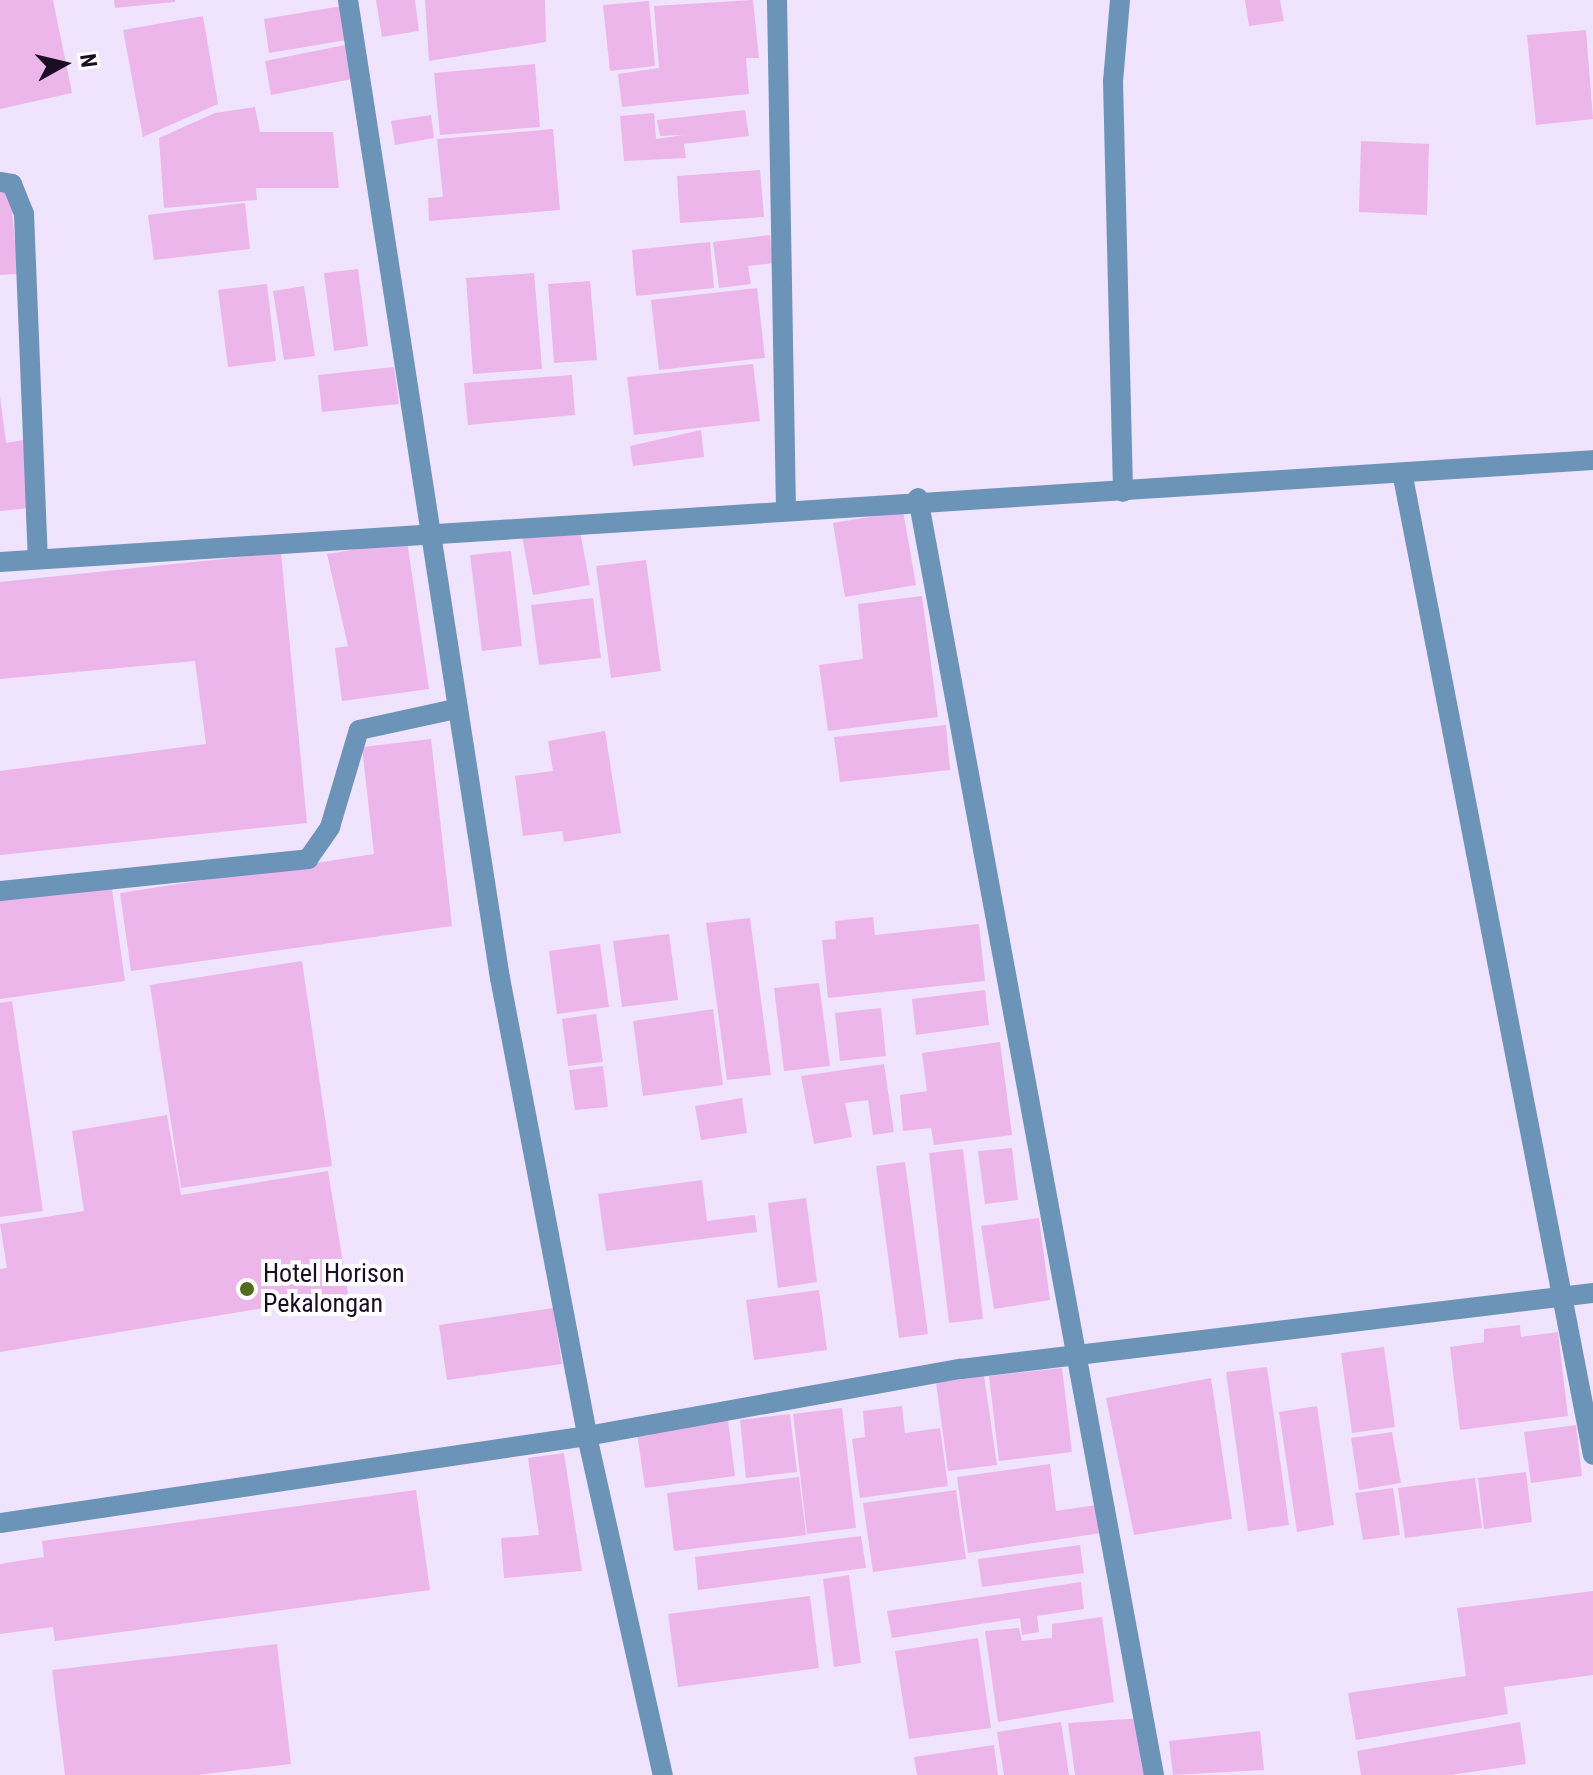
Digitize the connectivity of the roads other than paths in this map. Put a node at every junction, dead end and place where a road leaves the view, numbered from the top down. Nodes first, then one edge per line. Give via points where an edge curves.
1 (348, 0) edge
2 (777, 0) edge
3 (1120, 0) edge
4 (0, 182) edge
5 (1593, 460) edge
6 (1403, 477) junction
7 (1123, 492) junction
8 (918, 498) junction
9 (786, 510) junction
10 (430, 534) junction
11 (38, 558) junction
12 (0, 562) edge
13 (455, 709) junction
14 (0, 891) edge
15 (1593, 1293) edge
16 (1562, 1296) junction
17 (1082, 1357) junction
18 (587, 1436) junction
19 (1593, 1455) edge
20 (0, 1523) edge
21 (663, 1775) edge
22 (1154, 1775) edge

1 - 10 street
2 - 9 street
3 - 7 street via 1113,81
4 - 11 street via 12,184 24,214
5 - 6 street
6 - 7 street
6 - 16 street
7 - 8 street
8 - 9 street
8 - 17 street
9 - 10 street
10 - 11 street
10 - 13 street
11 - 12 street
13 - 14 street via 359,730 330,827 308,859
13 - 18 street
15 - 16 street
16 - 17 street
16 - 19 street
17 - 18 street via 961,1369
17 - 22 street
18 - 20 street
18 - 21 street

